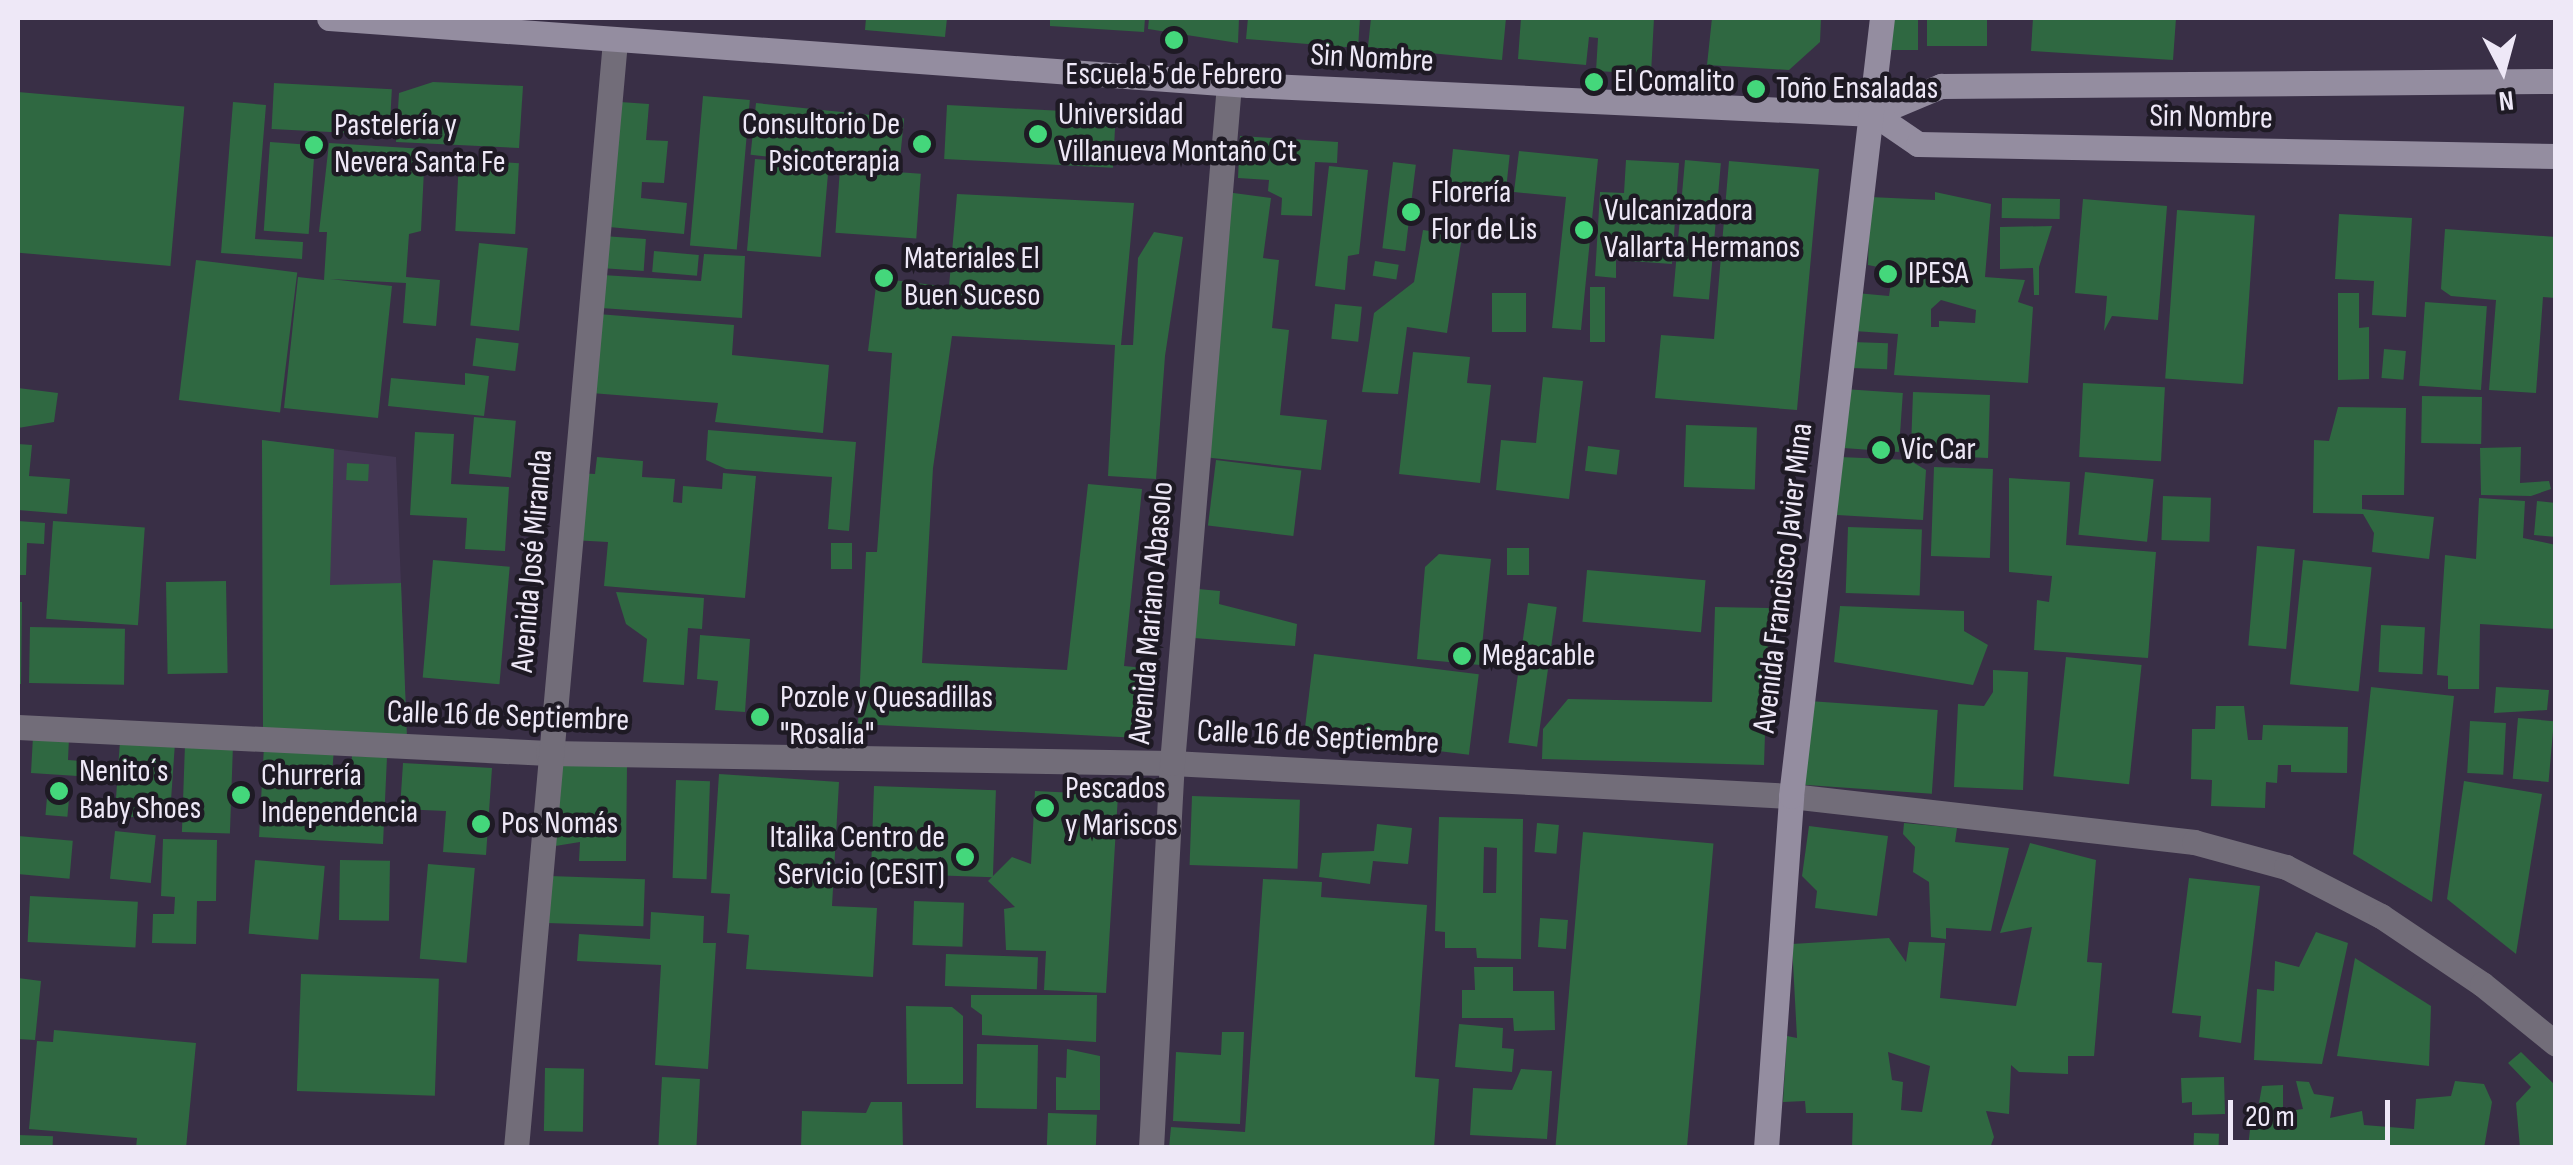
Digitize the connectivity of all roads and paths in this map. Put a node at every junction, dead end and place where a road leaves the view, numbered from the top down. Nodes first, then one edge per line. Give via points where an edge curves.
1 (329, 18) edge
2 (1882, 18) edge
3 (615, 41) junction
4 (2556, 81) edge
5 (1228, 84) junction
6 (1874, 114) junction
7 (2556, 156) edge
8 (18, 727) edge
9 (548, 753) junction
10 (1172, 763) junction
11 (1791, 796) junction
12 (2556, 1044) edge
13 (516, 1148) edge
14 (1151, 1148) edge
15 (1766, 1148) edge

1 - 3 main road, Sin Nombre
2 - 6 main road, Avenida Francisco Javier Mina
3 - 5 main road, Sin Nombre
3 - 9 street, Avenida José Miranda
4 - 6 main road, Sin Nombre via 1941,86
5 - 6 main road, Sin Nombre
5 - 10 street, Avenida Mariano Abasolo
6 - 7 main road, Sin Nombre via 1918,144
6 - 11 main road, Avenida Francisco Javier Mina
8 - 9 street, Calle 16 de Septiembre
9 - 10 street, Calle 16 de Septiembre
9 - 13 street, Avenida José Miranda
10 - 11 street, Calle 16 de Septiembre
10 - 14 street, Avenida Mariano Abasolo
11 - 12 street, Calle 16 de Septiembre via 2194,842 2286,867 2381,916
11 - 15 main road, Avenida Francisco Javier Mina

